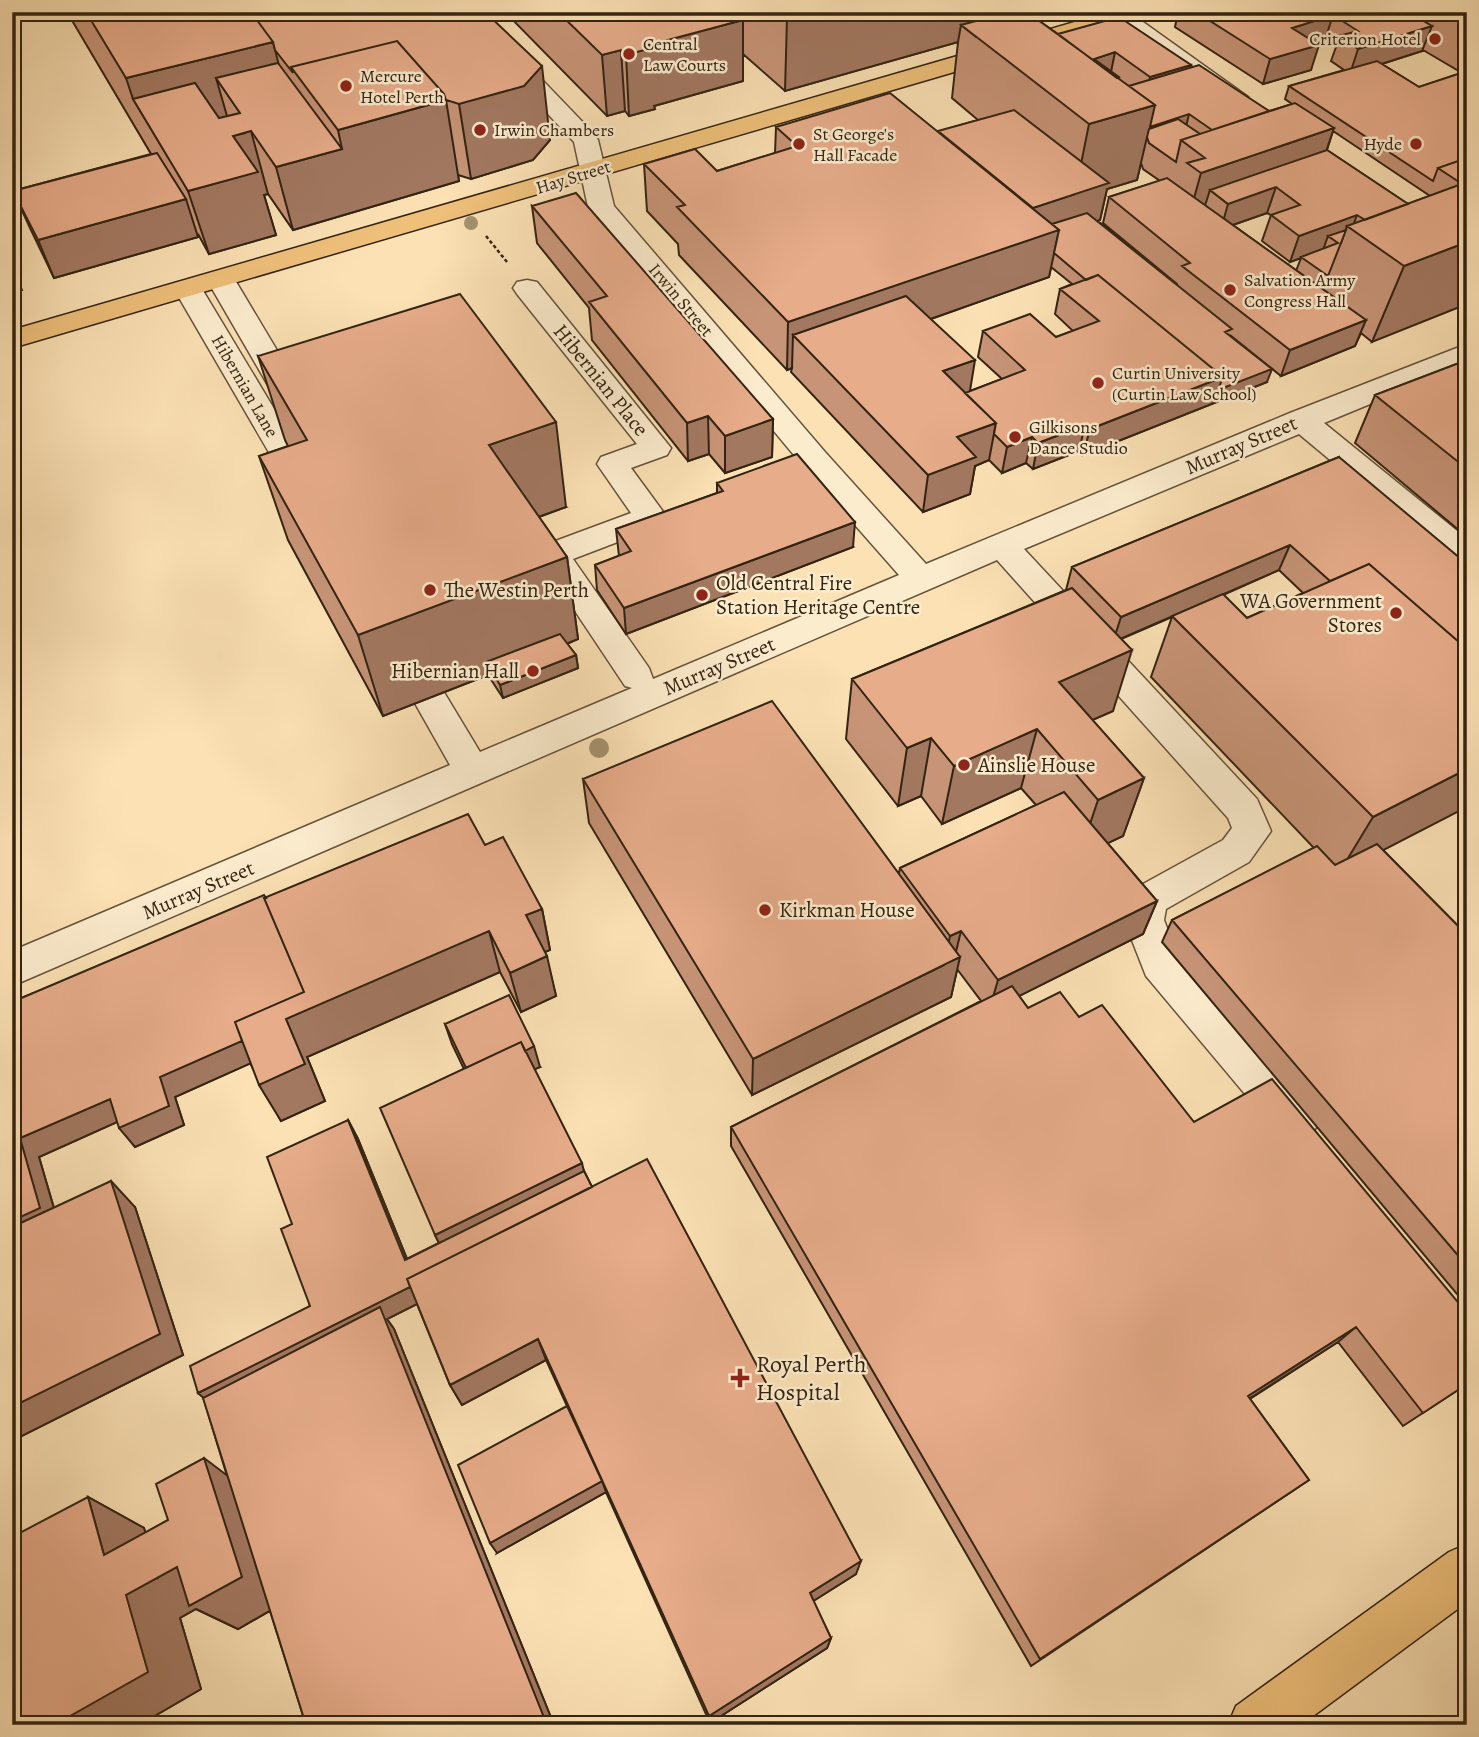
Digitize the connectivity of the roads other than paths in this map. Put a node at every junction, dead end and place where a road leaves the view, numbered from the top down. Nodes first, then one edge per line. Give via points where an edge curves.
1 (464, 12) edge
2 (1123, 14) edge
3 (1253, 109) edge
4 (594, 170) junction
5 (221, 280) junction
6 (527, 288) dead end
7 (188, 289) junction
8 (598, 329) edge
9 (568, 339) junction
10 (12, 340) edge
11 (1467, 353) edge
12 (1301, 420) junction
13 (304, 421) edge
14 (322, 515) edge
15 (1002, 545) junction
16 (1467, 556) edge
17 (921, 579) junction
18 (637, 677) dead end
19 (430, 698) dead end
20 (473, 772) junction
21 (12, 969) edge
22 (1322, 1154) edge
23 (1467, 1570) edge
24 (1255, 1725) edge

1 - 4 street, Irwin Street via 586,140
2 - 3 street
2 - 4 main road, Hay Street
4 - 5 main road, Hay Street
4 - 17 street, Irwin Street via 601,207 801,463
5 - 7 main road, Hay Street
5 - 13 street, Hibernian Lane
6 - 9 street, Hibernian Place
7 - 10 main road, Hay Street
7 - 14 street, Hibernian Lane
8 - 9 street
9 - 18 street, Hibernian Place via 656,448 612,464 664,512 553,554
11 - 12 street, Murray Street
12 - 15 street, Murray Street
12 - 16 street
15 - 17 street, Murray Street
15 - 22 street via 1244,810 1252,831 1237,851 1148,900 1143,920 1160,964
17 - 20 street, Murray Street
19 - 20 street
20 - 21 street, Murray Street
23 - 24 main road

